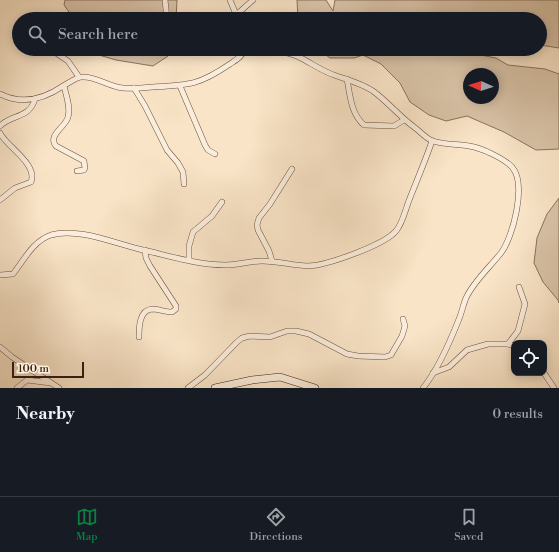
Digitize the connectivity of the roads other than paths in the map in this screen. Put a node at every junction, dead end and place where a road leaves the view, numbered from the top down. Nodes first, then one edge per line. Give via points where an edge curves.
1 (165, 0) edge
2 (230, 0) edge
3 (253, 0) edge
4 (166, 12) edge
5 (235, 12) edge
6 (242, 12) edge
7 (60, 56) edge
8 (242, 56) edge
9 (295, 56) edge
10 (79, 77) junction
11 (347, 79) junction
12 (64, 86) junction
13 (180, 86) junction
14 (134, 88) junction
15 (0, 94) edge
16 (35, 99) junction
17 (404, 120) junction
18 (0, 126) edge
19 (0, 133) edge
20 (432, 141) junction
21 (214, 154) dead end
22 (292, 168) dead end
23 (77, 171) dead end
24 (184, 184) dead end
25 (0, 200) edge
26 (222, 202) dead end
27 (145, 250) junction
28 (189, 260) junction
29 (272, 262) junction
30 (0, 275) edge
31 (519, 287) dead end
32 (403, 319) dead end
33 (139, 337) dead end
34 (513, 340) edge
35 (511, 345) edge
36 (0, 347) edge
37 (433, 373) junction
38 (546, 376) edge
39 (52, 384) junction
40 (242, 385) edge
41 (17, 388) edge
42 (59, 388) edge
43 (188, 388) edge
44 (215, 388) edge
45 (315, 388) edge
46 (423, 388) edge
47 (554, 388) edge

1 - 4 street
2 - 5 street
3 - 6 street
7 - 10 street via 68,61
8 - 13 street via 211,76
9 - 11 street via 333,75
10 - 12 street
10 - 14 street via 89,77 118,88
11 - 17 street via 363,84 385,100
11 - 17 street via 354,112 364,125 394,126
12 - 16 street
12 - 23 street via 69,113 67,122 53,138 53,143 84,161 85,168
13 - 14 street
13 - 21 street via 205,145
14 - 24 street via 183,172
15 - 16 street via 16,100
16 - 18 street via 29,111
17 - 20 street
19 - 25 street via 29,165 32,177 31,182 15,188
20 - 29 street via 400,225 389,237 361,251 315,265
20 - 37 street via 470,146 496,156 512,168 519,191 508,240 465,299 452,337
22 - 29 street via 257,225
26 - 28 street via 212,216 193,232
27 - 28 street
27 - 30 street via 97,237 63,234 50,236 31,250 13,274
27 - 33 street via 150,266 176,309 172,312 151,309 147,311 139,324
28 - 29 street via 226,265
31 - 34 street via 525,304
32 - 43 street via 405,330 388,357 347,354 309,334 296,331 287,331 270,337 250,336 237,342 205,375
35 - 37 street via 488,344 467,350 449,367
36 - 39 street
37 - 46 street
38 - 47 street
39 - 41 street via 27,380
39 - 42 street
40 - 44 street
40 - 45 street via 280,377

